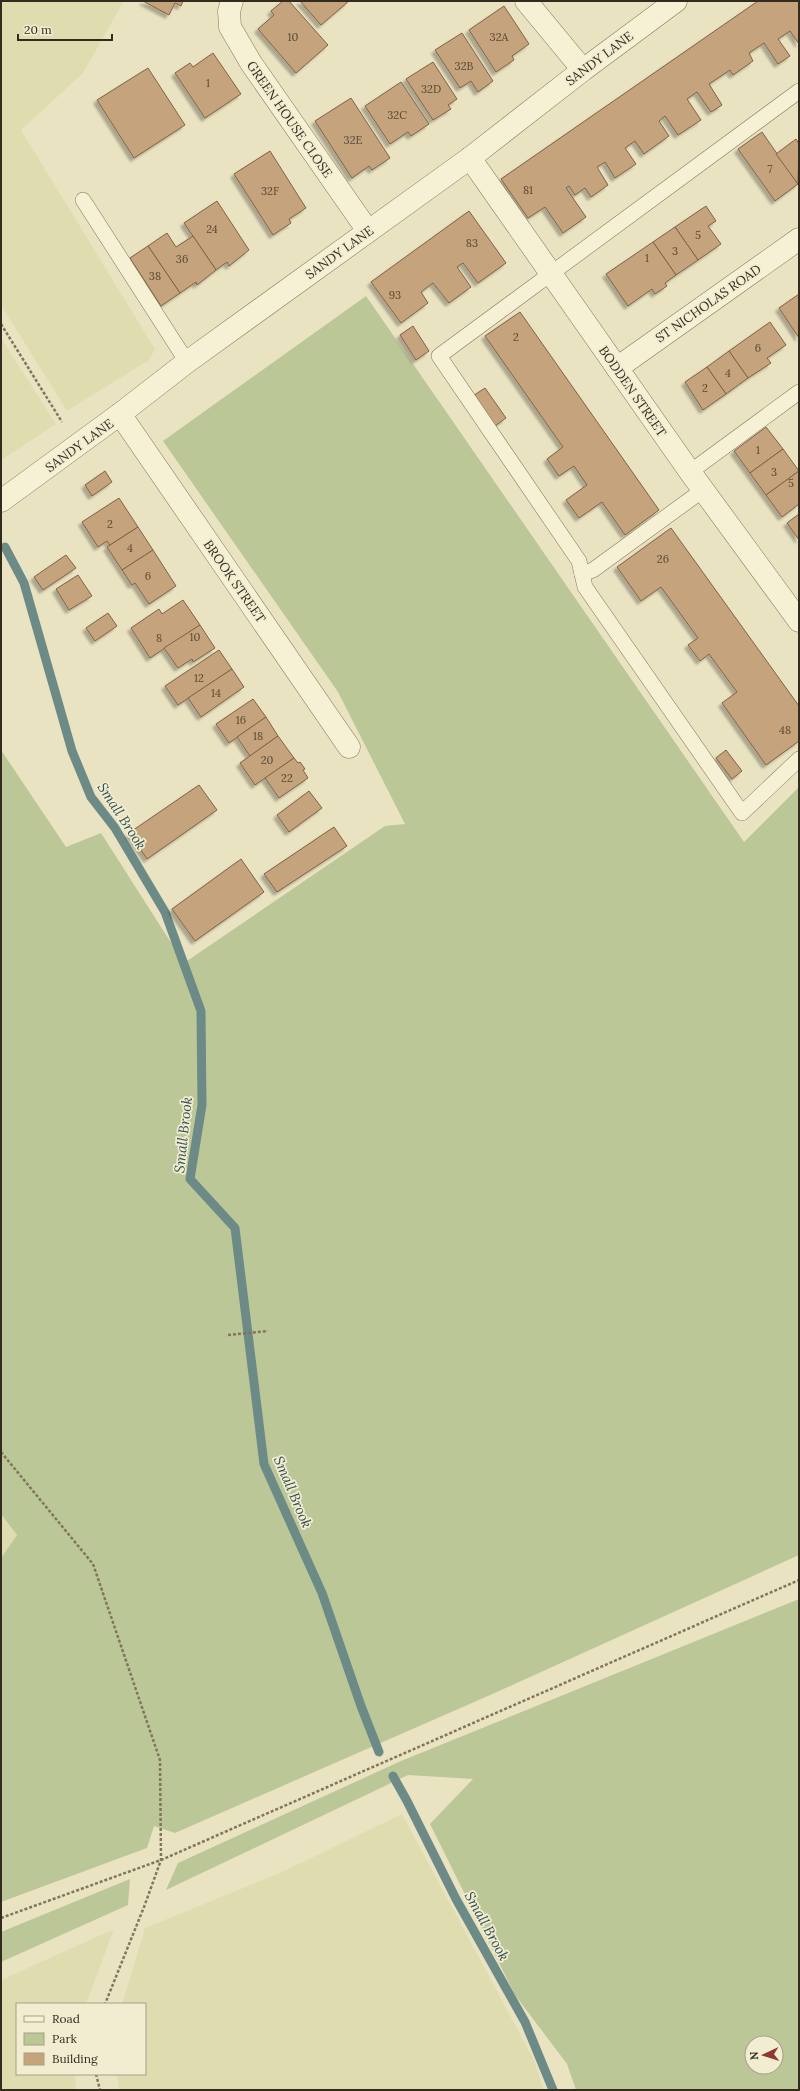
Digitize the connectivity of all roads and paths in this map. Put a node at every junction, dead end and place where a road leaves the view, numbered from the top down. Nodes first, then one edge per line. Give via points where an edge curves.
1 (232, 1) edge
2 (526, 1) edge
3 (676, 1) edge
4 (583, 70) junction
5 (799, 91) edge
6 (470, 158) junction
7 (83, 200) dead end
8 (368, 231) junction
9 (799, 238) edge
10 (550, 274) junction
11 (1, 324) edge
12 (187, 362) junction
13 (617, 368) junction
14 (799, 392) edge
15 (120, 414) junction
16 (77, 446) junction
17 (690, 472) junction
18 (703, 490) junction
19 (1, 501) edge
20 (582, 574) junction
21 (799, 621) edge
22 (349, 747) dead end
23 (799, 759) edge
24 (268, 1331) dead end
25 (228, 1335) dead end
26 (1, 1452) edge
27 (799, 1580) edge
28 (161, 1860) junction
29 (1, 1918) edge
30 (105, 2003) edge
31 (96, 2075) edge
32 (100, 2090) edge

1 - 8 street, GREEN HOUSE CLOSE via 229,11 230,27 251,63
2 - 4 street
3 - 4 street, SANDY LANE
4 - 6 street, SANDY LANE
5 - 10 lane
6 - 8 street, SANDY LANE
6 - 10 street, BODDEN STREET
7 - 12 lane
8 - 12 street, SANDY LANE
9 - 13 street, ST NICHOLAS ROAD
10 - 13 street, BODDEN STREET
10 - 20 lane via 439,356 579,561
11 - 16 path
12 - 15 street, SANDY LANE
13 - 17 street, BODDEN STREET
14 - 17 lane
15 - 16 street, SANDY LANE
15 - 22 street, BROOK STREET
16 - 19 street, SANDY LANE
17 - 18 street, BODDEN STREET
18 - 20 lane via 593,570
18 - 21 street, BODDEN STREET
20 - 23 lane via 585,587 742,813
24 - 25 path
26 - 28 path via 93,1564 160,1760
27 - 28 path
28 - 29 path
28 - 30 path
31 - 32 path

